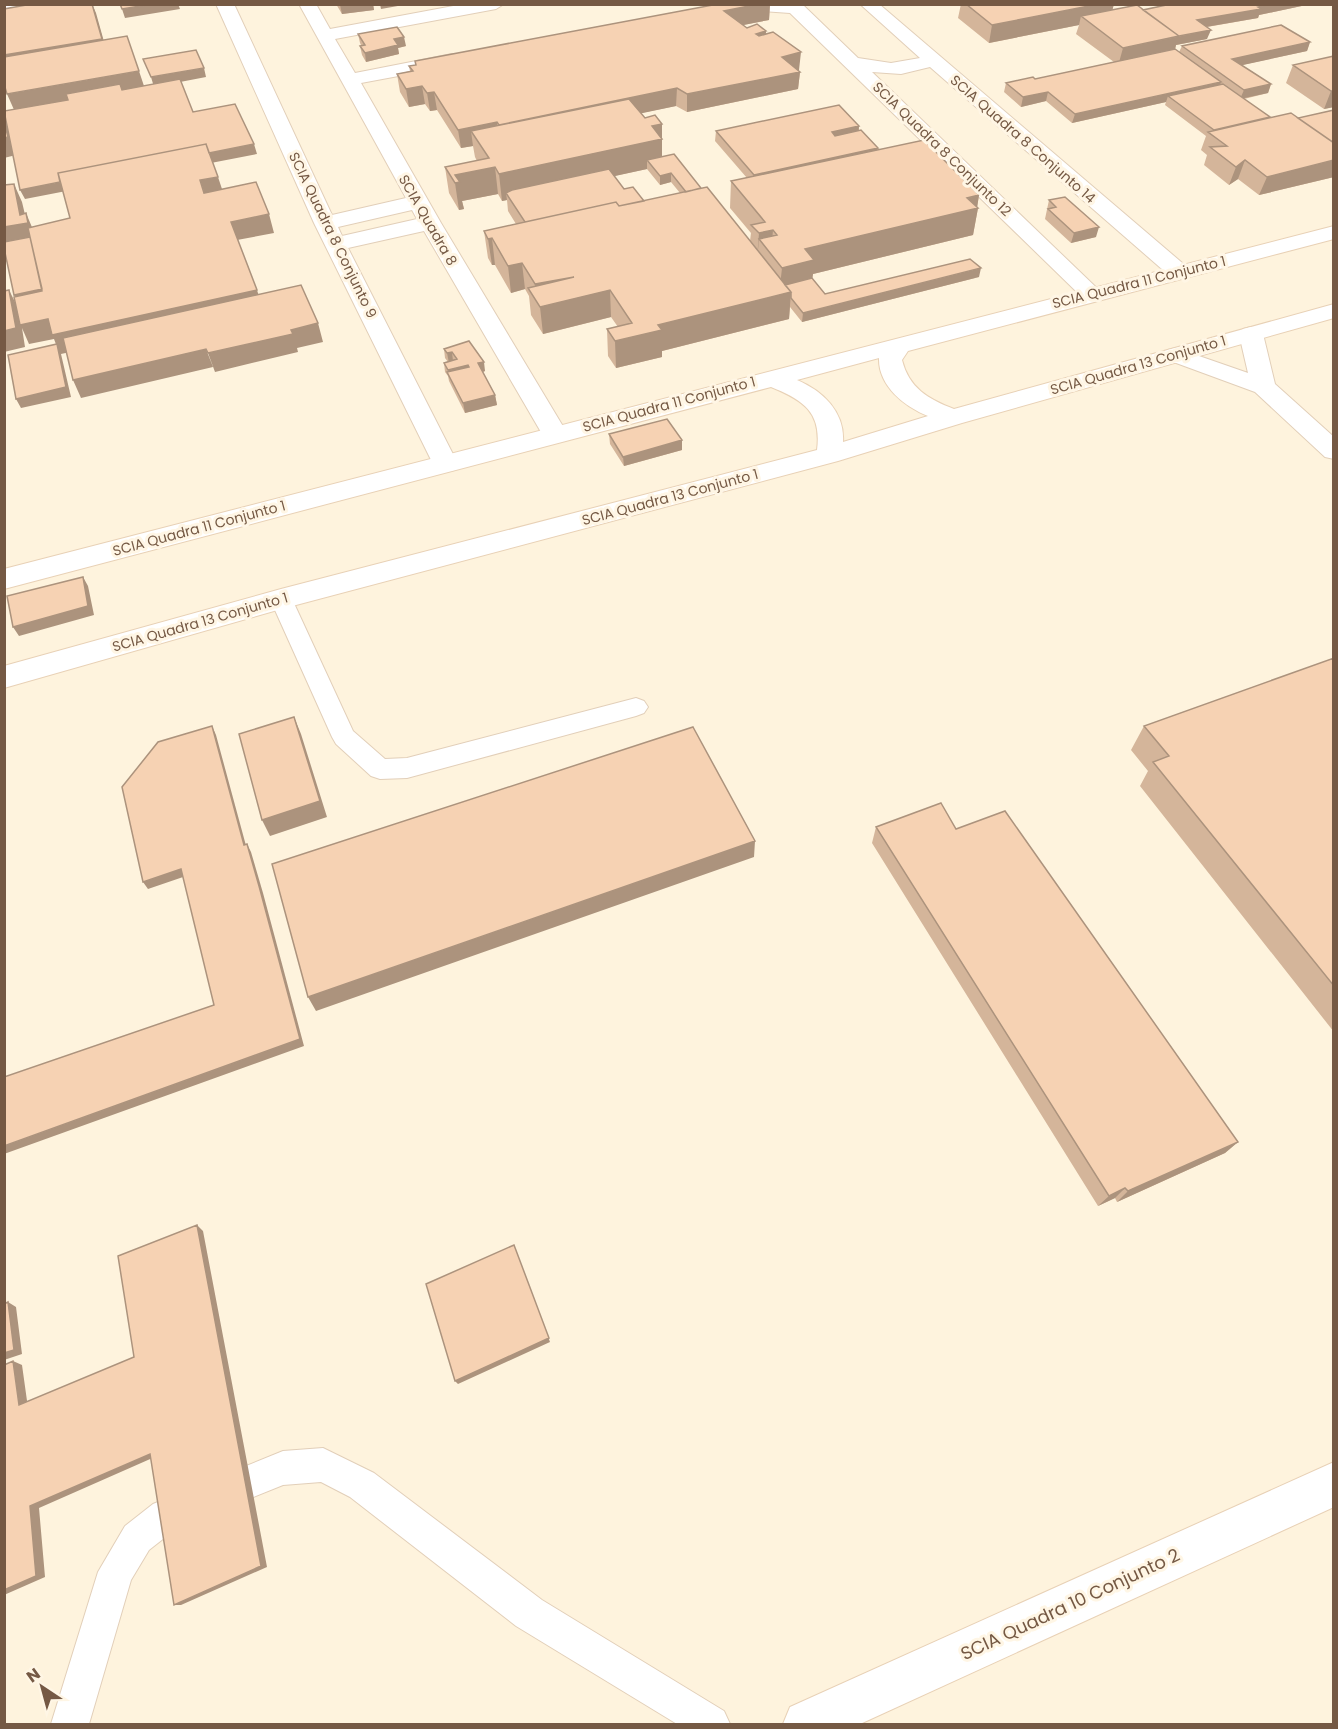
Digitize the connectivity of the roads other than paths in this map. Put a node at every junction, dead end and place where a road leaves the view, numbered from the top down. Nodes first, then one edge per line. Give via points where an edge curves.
1 (16, 4) edge
2 (225, 4) edge
3 (308, 4) edge
4 (496, 4) edge
5 (868, 4) edge
6 (4, 6) edge
7 (793, 6) edge
8 (707, 12) edge
9 (325, 35) junction
10 (475, 56) edge
11 (931, 60) junction
12 (851, 62) junction
13 (348, 80) junction
14 (418, 202) junction
15 (325, 223) junction
16 (430, 223) junction
17 (1334, 232) edge
18 (336, 244) junction
19 (1179, 272) junction
20 (1092, 294) junction
21 (1334, 311) edge
22 (1251, 334) junction
23 (900, 344) junction
24 (1176, 355) junction
25 (769, 378) junction
26 (1264, 387) junction
27 (953, 417) junction
28 (554, 433) junction
29 (1334, 451) edge
30 (829, 455) junction
31 (445, 464) junction
32 (4, 579) edge
33 (281, 599) junction
34 (4, 677) edge
35 (636, 707) dead end
36 (1334, 1484) edge
37 (70, 1725) edge
38 (711, 1725) edge
39 (807, 1725) edge

1 - 6 street
2 - 15 street, SCIA Quadra 8 Conjunto 9
3 - 9 street, SCIA Quadra 8
4 - 9 street
5 - 11 street, SCIA Quadra 8 Conjunto 14
7 - 8 street via 750,5
7 - 12 street, SCIA Quadra 8 Conjunto 12
9 - 13 street, SCIA Quadra 8
10 - 13 street
11 - 12 street via 915,68 893,70
11 - 19 street, SCIA Quadra 8 Conjunto 14
12 - 20 street, SCIA Quadra 8 Conjunto 12
13 - 14 street, SCIA Quadra 8
14 - 15 street
14 - 16 street, SCIA Quadra 8
15 - 18 street, SCIA Quadra 8 Conjunto 9
16 - 18 street
16 - 28 street, SCIA Quadra 8
17 - 19 street, SCIA Quadra 11 Conjunto 1
18 - 31 street, SCIA Quadra 8 Conjunto 9
19 - 20 street, SCIA Quadra 11 Conjunto 1
20 - 23 street, SCIA Quadra 11 Conjunto 1
21 - 22 street, SCIA Quadra 13 Conjunto 1
22 - 24 street, SCIA Quadra 13 Conjunto 1
22 - 26 street
23 - 25 street, SCIA Quadra 11 Conjunto 1
23 - 27 street via 890,360 893,375 907,394 926,407
24 - 26 street
24 - 27 street, SCIA Quadra 13 Conjunto 1
25 - 28 street, SCIA Quadra 11 Conjunto 1
25 - 30 street via 801,389 819,404 831,428
26 - 29 street
27 - 30 street, SCIA Quadra 13 Conjunto 1
28 - 31 street, SCIA Quadra 11 Conjunto 1
30 - 33 street, SCIA Quadra 13 Conjunto 1
31 - 32 street, SCIA Quadra 11 Conjunto 1
33 - 34 street, SCIA Quadra 13 Conjunto 1
33 - 35 lane via 344,737 380,769 408,768
36 - 39 street, SCIA Quadra 10 Conjunto 2
37 - 38 lane via 116,1572 137,1538 165,1516 283,1468 324,1465 362,1485 530,1613

